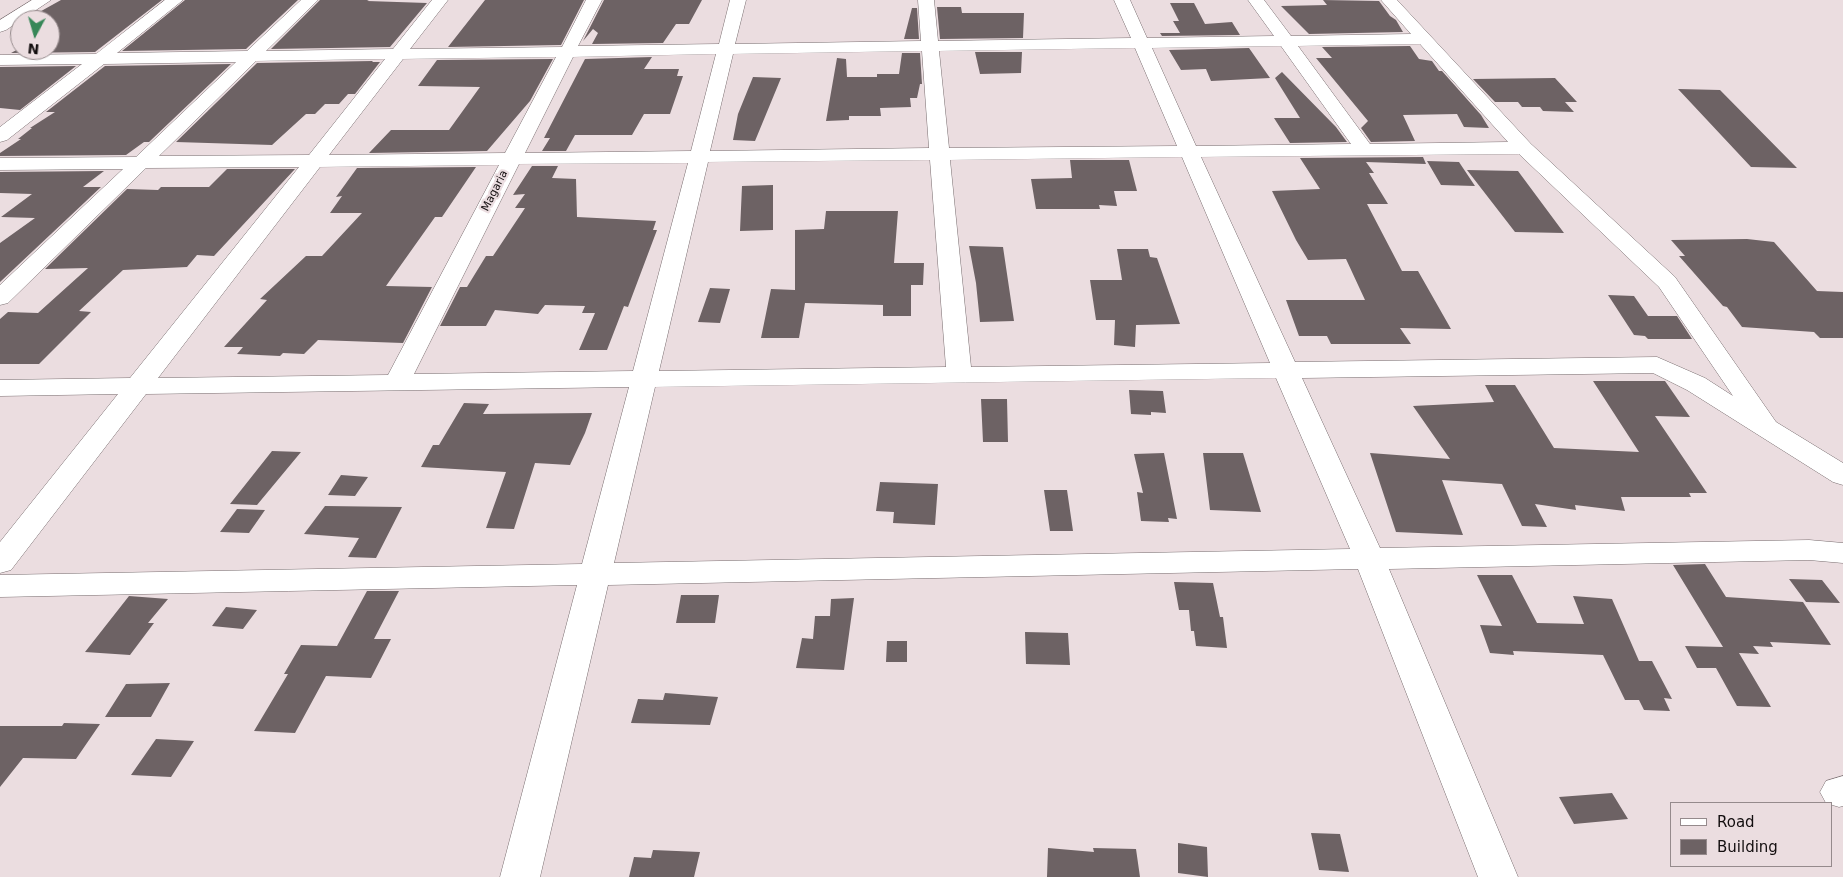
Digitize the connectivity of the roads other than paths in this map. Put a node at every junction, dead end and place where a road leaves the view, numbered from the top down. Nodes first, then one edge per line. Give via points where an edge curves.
1 (44, 0) edge
2 (175, 0) edge
3 (310, 0) edge
4 (440, 0) edge
5 (594, 0) edge
6 (738, 0) edge
7 (926, 0) edge
8 (1122, 0) edge
9 (1256, 0) edge
10 (1389, 0) edge
11 (0, 27) edge
12 (1426, 39) junction
13 (1286, 41) junction
14 (1141, 43) junction
15 (930, 46) junction
16 (726, 49) junction
17 (568, 52) junction
18 (398, 54) junction
19 (252, 56) junction
20 (100, 58) junction
21 (0, 60) edge
22 (0, 136) edge
23 (1524, 148) junction
24 (1366, 150) junction
25 (1190, 153) junction
26 (939, 155) junction
27 (698, 157) junction
28 (512, 159) junction
29 (314, 161) junction
30 (141, 162) junction
31 (0, 164) edge
32 (0, 298) edge
33 (1287, 369) junction
34 (959, 374) junction
35 (642, 378) junction
36 (397, 382) junction
37 (139, 386) junction
38 (0, 388) edge
39 (1772, 433) junction
40 (1843, 476) edge
41 (1843, 553) edge
42 (1369, 558) junction
43 (0, 563) edge
44 (594, 574) junction
45 (0, 586) edge
46 (520, 877) edge
47 (1498, 877) edge

1 - 11 street
2 - 20 street
3 - 19 street
4 - 18 street
5 - 17 street, Magaria
6 - 16 street
7 - 15 street
8 - 14 street
9 - 13 street
10 - 12 street
12 - 13 street
12 - 23 street
13 - 14 street
13 - 24 street
14 - 15 street
14 - 25 street
15 - 16 street
15 - 26 street
16 - 17 street
16 - 27 street
17 - 18 street
17 - 28 street, Magaria
18 - 19 street
18 - 29 street
19 - 20 street
19 - 30 street
20 - 21 street
20 - 22 street
23 - 24 street
23 - 39 street via 1667,282
24 - 25 street
25 - 26 street
25 - 33 street
26 - 27 street
26 - 34 street
27 - 28 street
27 - 35 street
28 - 29 street
28 - 36 street, Magaria
29 - 30 street
29 - 37 street
30 - 31 street
30 - 32 street
33 - 34 street
33 - 39 street via 1657,365 1696,384
33 - 42 street
34 - 35 street
35 - 36 street
35 - 44 street
36 - 37 street
37 - 38 street
37 - 43 street
39 - 40 street
41 - 42 street via 1809,550
42 - 44 street
42 - 47 street
44 - 45 street
44 - 46 street

